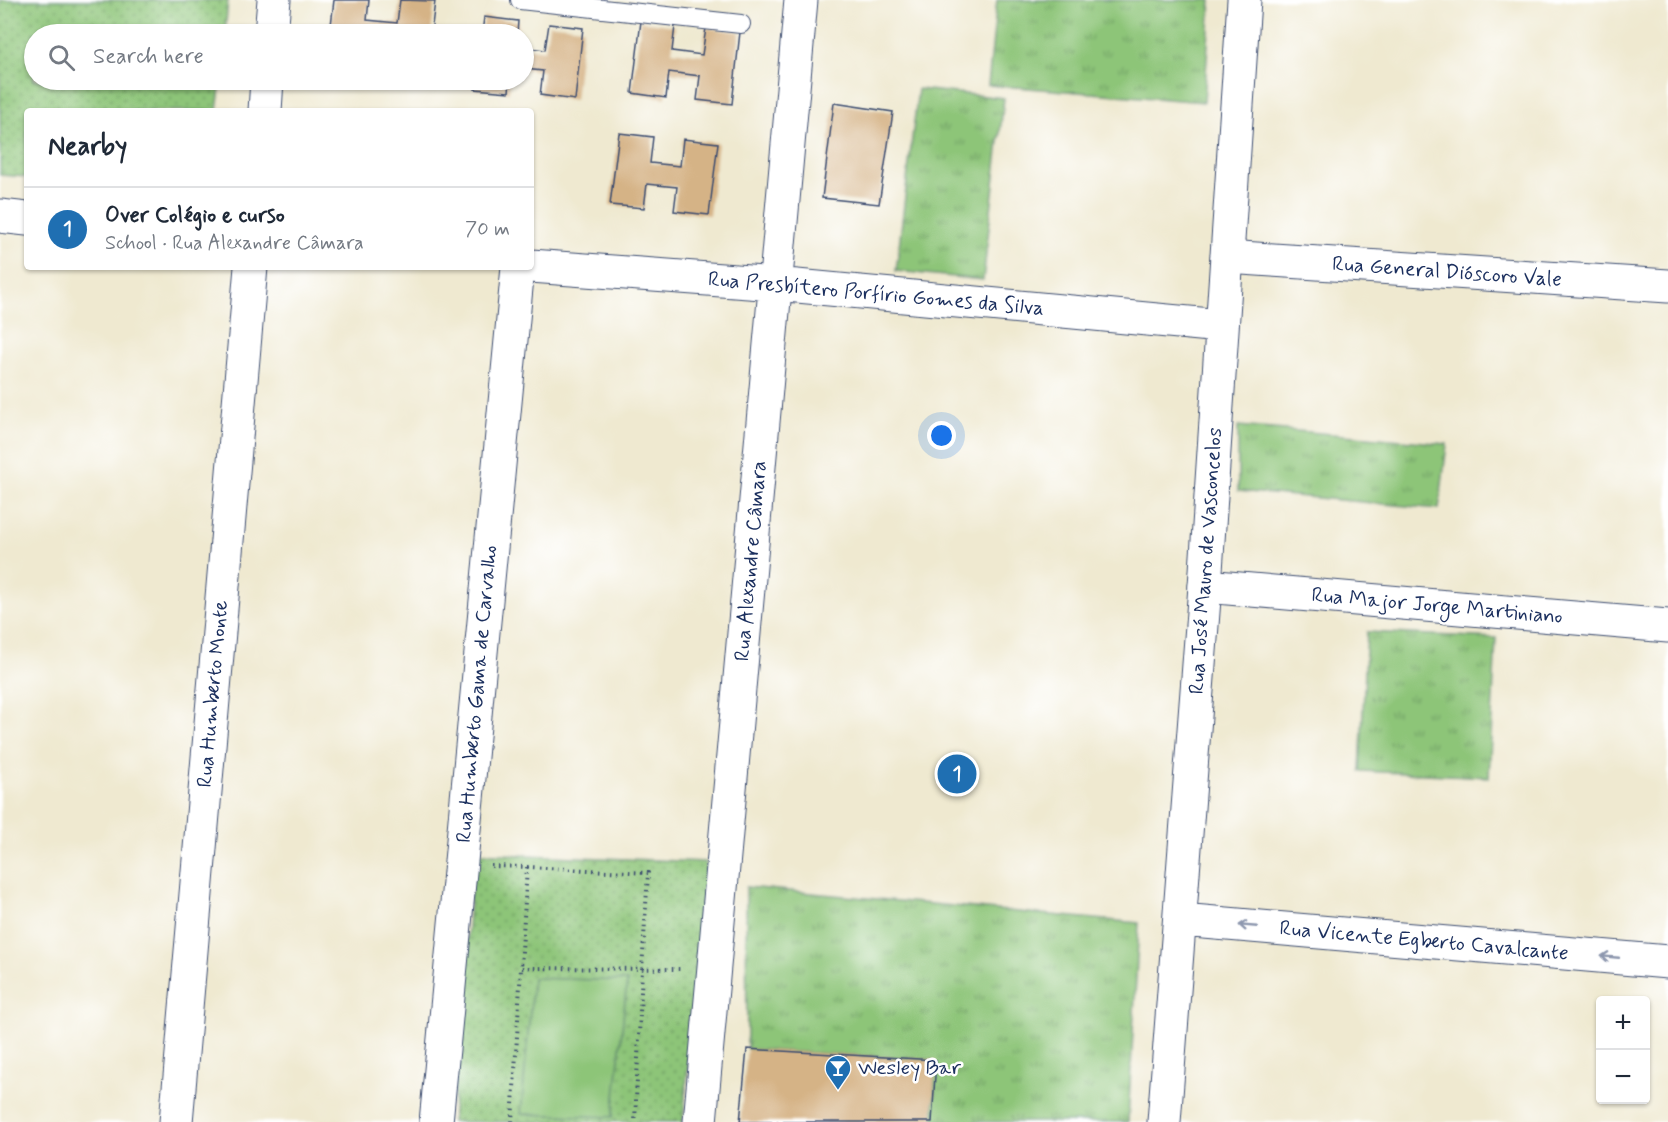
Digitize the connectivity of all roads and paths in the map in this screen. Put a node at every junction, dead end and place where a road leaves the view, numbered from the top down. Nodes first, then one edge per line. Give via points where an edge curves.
1 (274, 0) edge
2 (520, 0) edge
3 (801, 0) edge
4 (1244, 0) edge
5 (618, 5) edge
6 (272, 24) edge
7 (741, 24) dead end
8 (266, 90) edge
9 (265, 108) edge
10 (0, 216) edge
11 (24, 219) edge
12 (1227, 257) junction
13 (534, 266) edge
14 (251, 270) edge
15 (518, 270) edge
16 (776, 284) junction
17 (1668, 286) edge
18 (1221, 326) junction
19 (1205, 586) junction
20 (1668, 626) edge
21 (481, 866) dead end
22 (527, 867) junction
23 (1181, 920) junction
24 (1668, 962) edge
25 (521, 969) junction
26 (642, 970) junction
27 (681, 981) dead end
28 (176, 1122) edge
29 (436, 1122) edge
30 (512, 1122) edge
31 (635, 1122) edge
32 (700, 1122) edge
33 (1164, 1122) edge

1 - 6 street
2 - 5 lane
3 - 16 street, Rua Alexandre Câmara
4 - 12 street, Rua José Mauro de Vasconcelos
5 - 7 lane
8 - 9 street
10 - 11 street
12 - 17 street, Rua General Dióscoro Vale
12 - 18 street, Rua José Mauro de Vasconcelos
13 - 16 street, Rua Presbítero Porfírio Gomes da Silva
14 - 28 street, Rua Humberto Monte
15 - 29 street, Rua Humberto Gama de Carvalho
16 - 18 street, Rua Presbítero Porfírio Gomes da Silva
16 - 32 street, Rua Alexandre Câmara
18 - 19 street, Rua José Mauro de Vasconcelos
19 - 20 street, Rua Major Jorge Martiniano
19 - 23 street, Rua José Mauro de Vasconcelos
21 - 22 path
22 - 25 path
22 - 26 path via 648,873
24 -> 23 street, Rua Vicente Egberto Cavalcante
23 - 33 street, Rua José Mauro de Vasconcelos
25 - 26 path
25 - 30 path
26 - 27 path via 682,969
26 - 31 path

